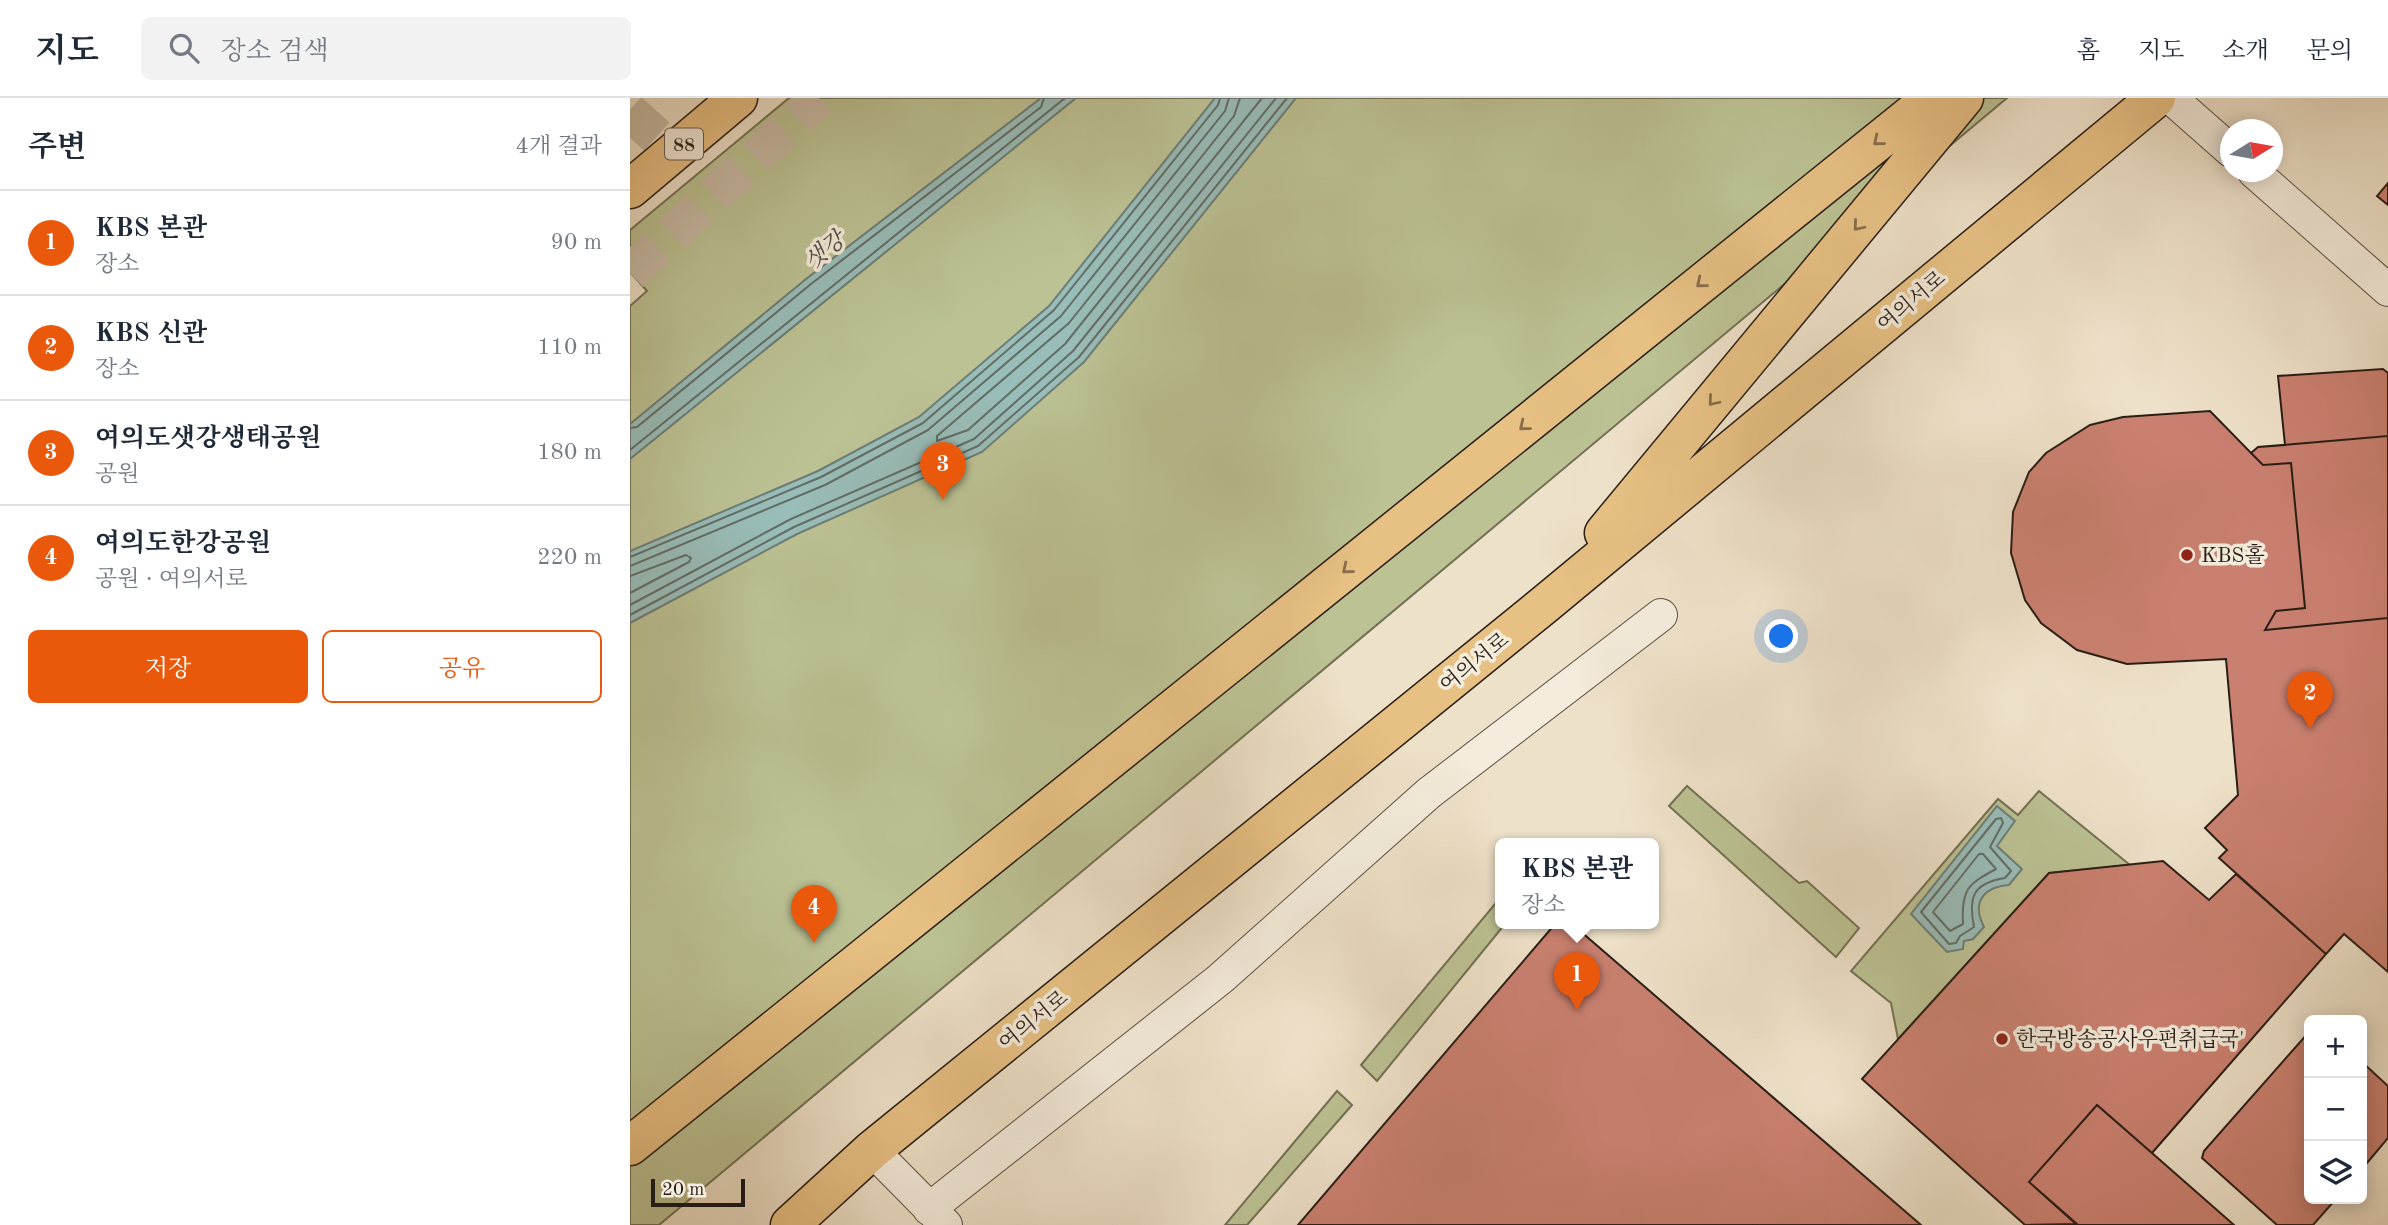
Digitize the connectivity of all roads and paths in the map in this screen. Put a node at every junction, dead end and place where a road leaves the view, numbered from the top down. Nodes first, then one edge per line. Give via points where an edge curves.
1 (738, 98) edge
2 (1932, 98) edge
3 (1964, 98) edge
4 (2156, 98) edge
5 (2171, 98) edge
6 (2220, 141) edge
7 (2265, 182) edge
8 (630, 189) edge
9 (2388, 290) edge
10 (1544, 605) junction
11 (1661, 615) dead end
12 (630, 1146) edge
13 (872, 1150) junction
14 (938, 1217) edge
15 (790, 1225) edge

1 - 8 main road, 88
2 -> 12 main road
3 -> 10 main road
4 - 10 main road, 여의서로
5 - 6 street
7 - 9 street
10 - 13 main road, 여의서로
11 - 14 street via 1429,793 1220,979
13 - 14 street
13 - 15 main road, 여의서로

